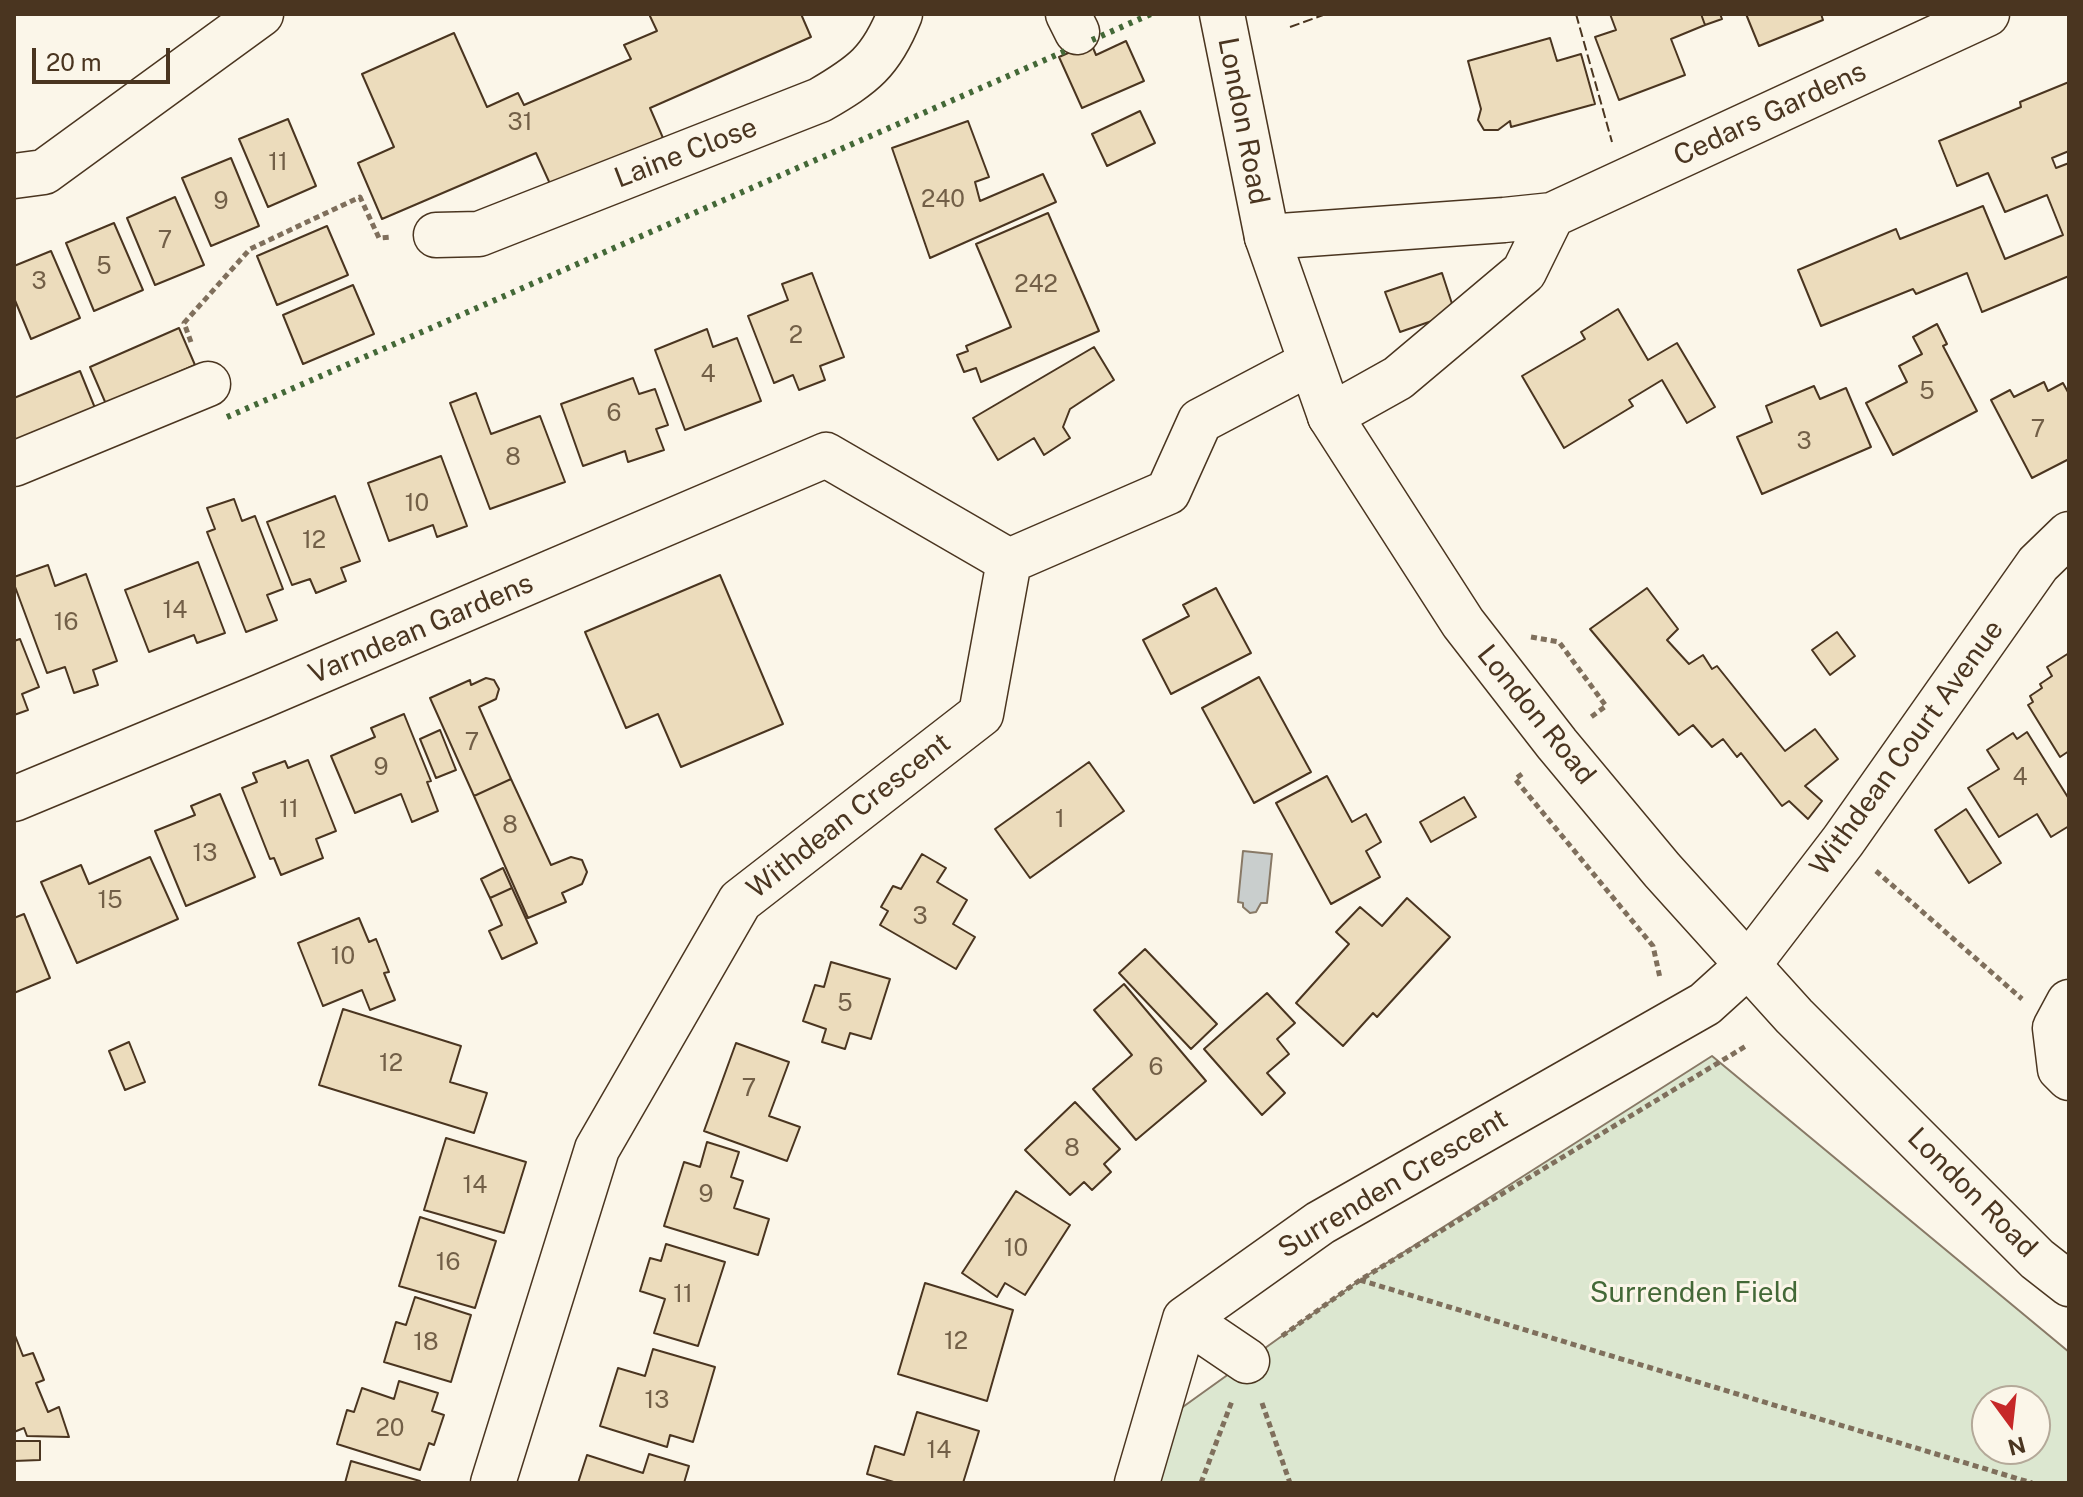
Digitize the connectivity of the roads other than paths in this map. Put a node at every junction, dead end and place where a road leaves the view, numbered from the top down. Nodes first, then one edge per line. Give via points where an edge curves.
1 (261, 14) edge
2 (900, 14) edge
3 (1222, 14) edge
4 (1987, 14) edge
5 (14, 176) edge
6 (1552, 215) junction
7 (436, 235) road end
8 (1267, 237) junction
9 (1310, 363) junction
10 (208, 384) road end
11 (1330, 416) junction
12 (14, 464) edge
13 (2069, 534) edge
14 (1009, 561) junction
15 (14, 799) edge
16 (1748, 965) junction
17 (2062, 1015) edge
18 (2069, 1078) edge
19 (2069, 1284) edge
20 (1185, 1319) junction
21 (1247, 1361) road end
22 (493, 1483) edge
23 (1137, 1483) edge

1 - 5 main road via 44,172
2 - 7 main road, Laine Close via 883,50 858,77 820,100 479,234
3 - 8 main road, London Road
4 - 6 main road, Cedars Gardens
6 - 8 main road, Cedars Gardens
6 - 11 main road via 1524,272 1398,378
8 - 9 main road, London Road
9 - 11 main road, London Road
9 - 14 main road via 1200,421 1168,492
10 - 12 main road
11 - 16 main road, London Road via 1463,623 1557,744
13 - 16 main road, Withdean Court Avenue via 2038,564 1843,841
14 - 15 main road, Varndean Gardens via 826,455
14 - 22 main road, Withdean Crescent via 981,714 740,901 597,1149
16 - 19 main road, London Road via 2026,1248
16 - 20 main road, Surrenden Crescent via 1705,1004 1320,1223
17 - 18 main road via 2060,1069
20 - 21 main road
20 - 23 main road

